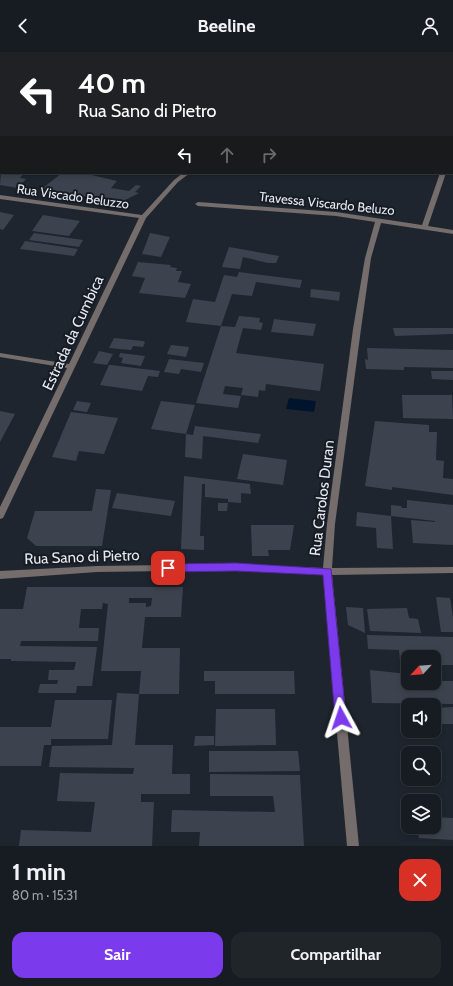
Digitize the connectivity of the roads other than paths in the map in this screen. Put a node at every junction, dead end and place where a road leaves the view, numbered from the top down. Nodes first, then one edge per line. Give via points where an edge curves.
1 (185, 174) edge
2 (442, 174) edge
3 (0, 197) edge
4 (198, 204) dead end
5 (143, 217) junction
6 (379, 220) junction
7 (425, 227) junction
8 (453, 232) edge
9 (0, 355) edge
10 (72, 366) junction
11 (0, 516) edge
12 (453, 570) edge
13 (327, 572) junction
14 (0, 574) edge
15 (353, 846) edge

1 - 5 street, Estrada da Cumbica
2 - 7 street
3 - 5 street, Rua Viscado Beluzzo
4 - 6 street, Travessa Viscardo Beluzo via 290,210
5 - 10 street, Estrada da Cumbica via 104,294
6 - 7 street, Travessa Viscardo Beluzo
6 - 13 street, Rua Carolos Duran via 370,246 365,274 331,524
7 - 8 street, Travessa Viscardo Beluzo
9 - 10 street
10 - 11 street, Estrada da Cumbica
12 - 13 street, Rua Sano di Pietro
13 - 14 street, Rua Sano di Pietro via 236,567 97,569
13 - 15 street, Rua Carolos Duran

